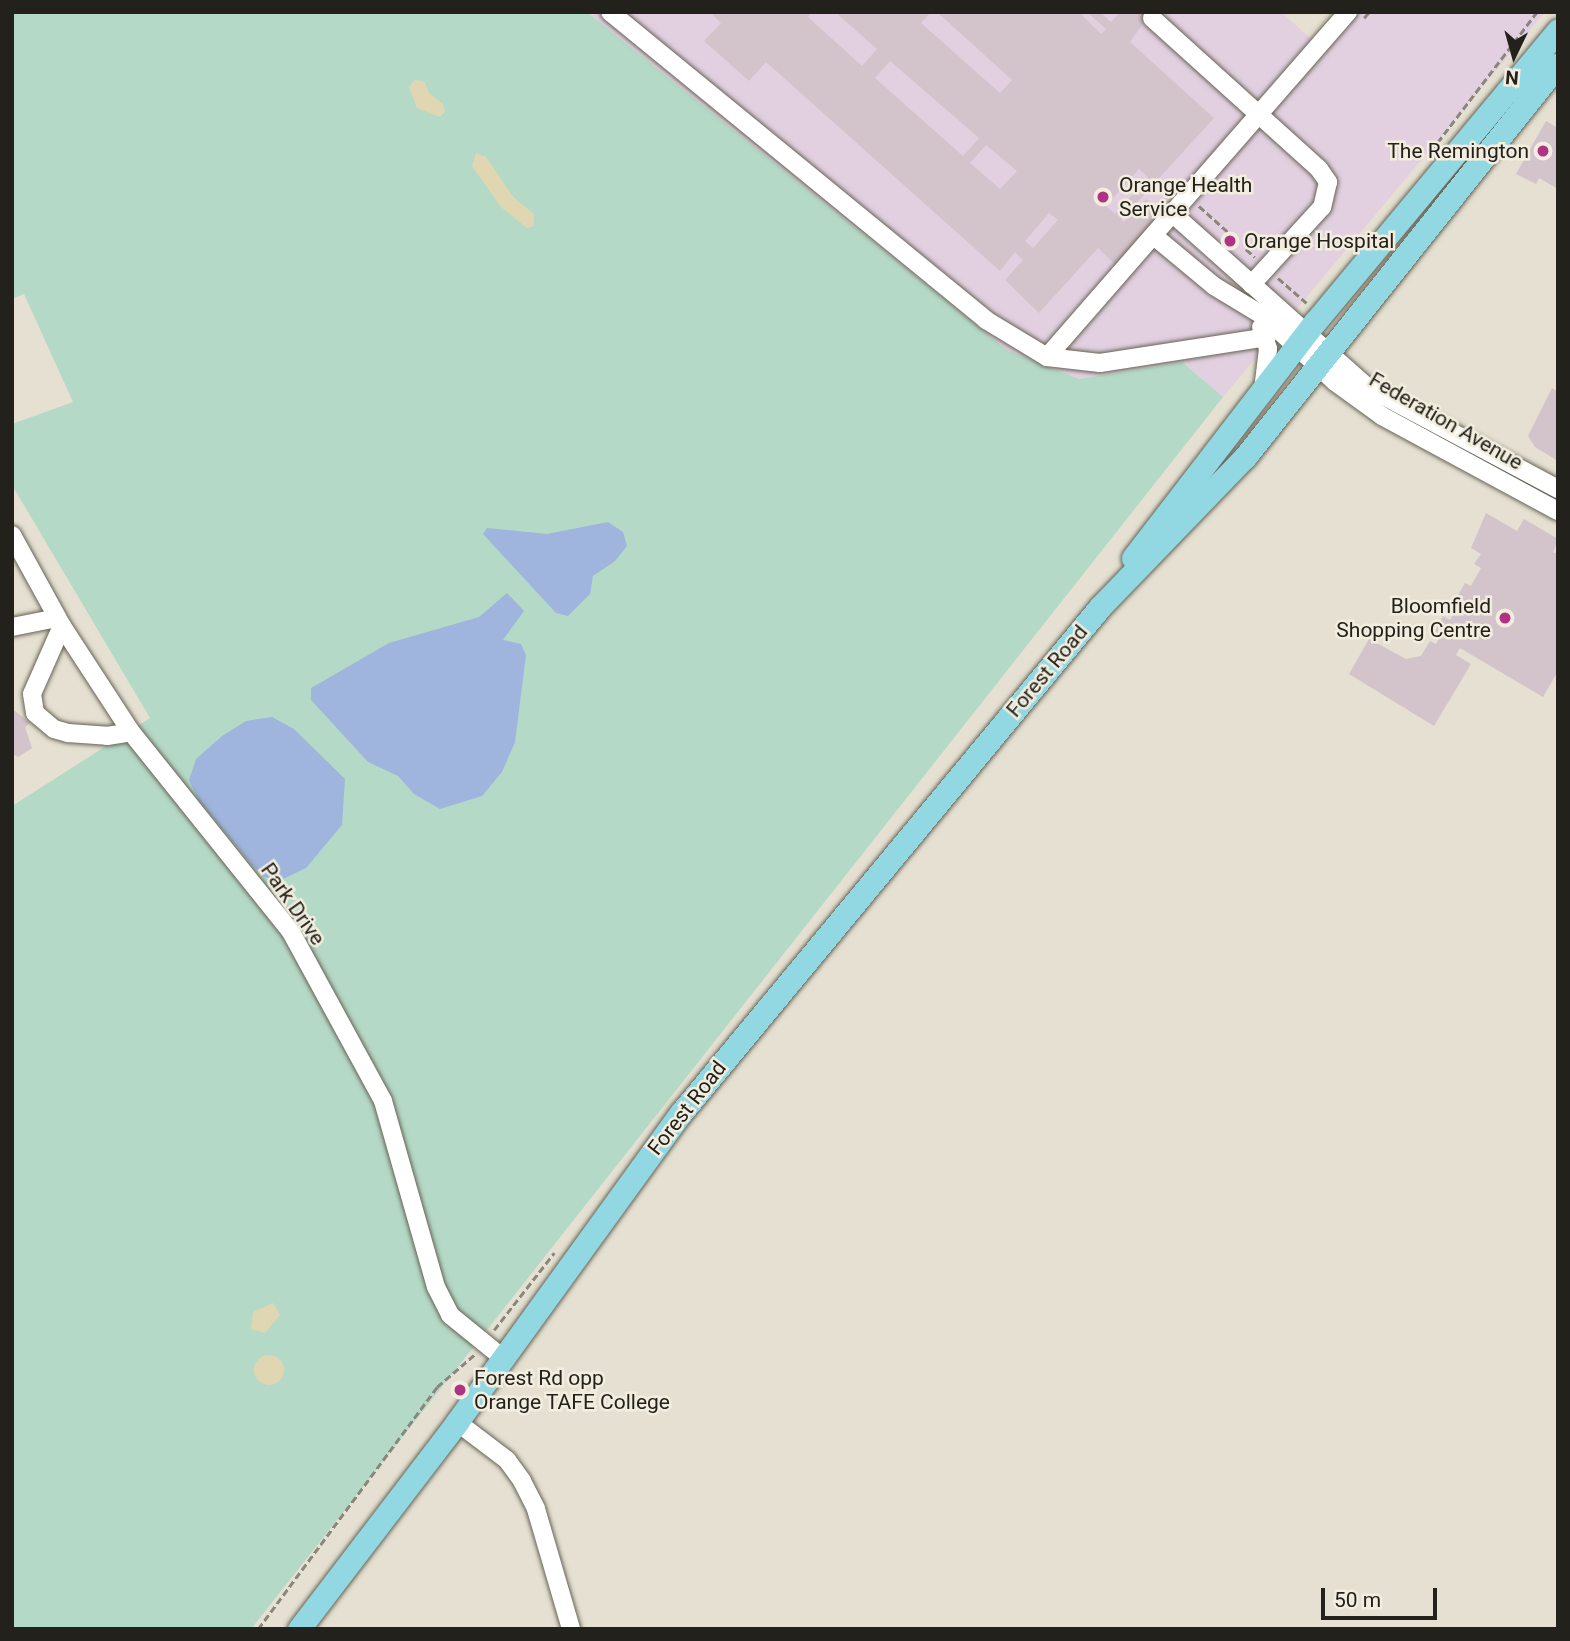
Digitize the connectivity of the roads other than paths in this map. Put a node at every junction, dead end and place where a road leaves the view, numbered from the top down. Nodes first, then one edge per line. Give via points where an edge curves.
1 (610, 12) edge
2 (1348, 12) edge
3 (630, 18) edge
4 (1152, 18) dead end
5 (1558, 30) edge
6 (1558, 64) edge
7 (1258, 112) junction
8 (1174, 214) junction
9 (1154, 236) junction
10 (1251, 285) junction
11 (1244, 305) junction
12 (1300, 336) junction
13 (1267, 337) junction
14 (1047, 357) junction
15 (1321, 358) junction
16 (1260, 400) junction
17 (1558, 489) edge
18 (1558, 511) edge
19 (13, 538) edge
20 (1100, 607) junction
21 (59, 622) junction
22 (12, 626) edge
23 (131, 732) junction
24 (503, 1358) junction
25 (457, 1422) junction
26 (299, 1629) edge
27 (571, 1629) edge

1 - 3 street
2 - 7 street
3 - 14 street via 986,320
4 - 7 street
5 - 12 main road, Forest Road
6 - 15 main road, Forest Road
7 - 8 street
7 - 10 street via 1319,169 1328,191 1322,207
8 - 9 street
8 - 10 street
9 - 11 street
9 - 14 street
10 - 12 street
11 - 12 street
11 - 13 street
12 - 15 street
12 - 16 main road, Forest Road
13 - 14 street via 1100,363
13 - 16 street via 1269,366
15 - 17 street, Federation Avenue via 1388,400
15 - 18 street, Federation Avenue via 1382,416
15 - 20 main road, Forest Road via 1222,486
16 - 20 main road, Forest Road via 1192,480
19 - 21 street, Park Drive
20 - 24 main road, Forest Road via 681,1113
21 - 22 street
21 - 23 street, Park Drive
21 - 23 street via 32,694 35,713 54,729 68,733 107,736
23 - 24 street, Park Drive via 290,932 383,1101 436,1287 450,1315
24 - 25 main road, Forest Road
25 - 26 main road, Forest Road
25 - 27 street via 507,1460 522,1482 536,1509

